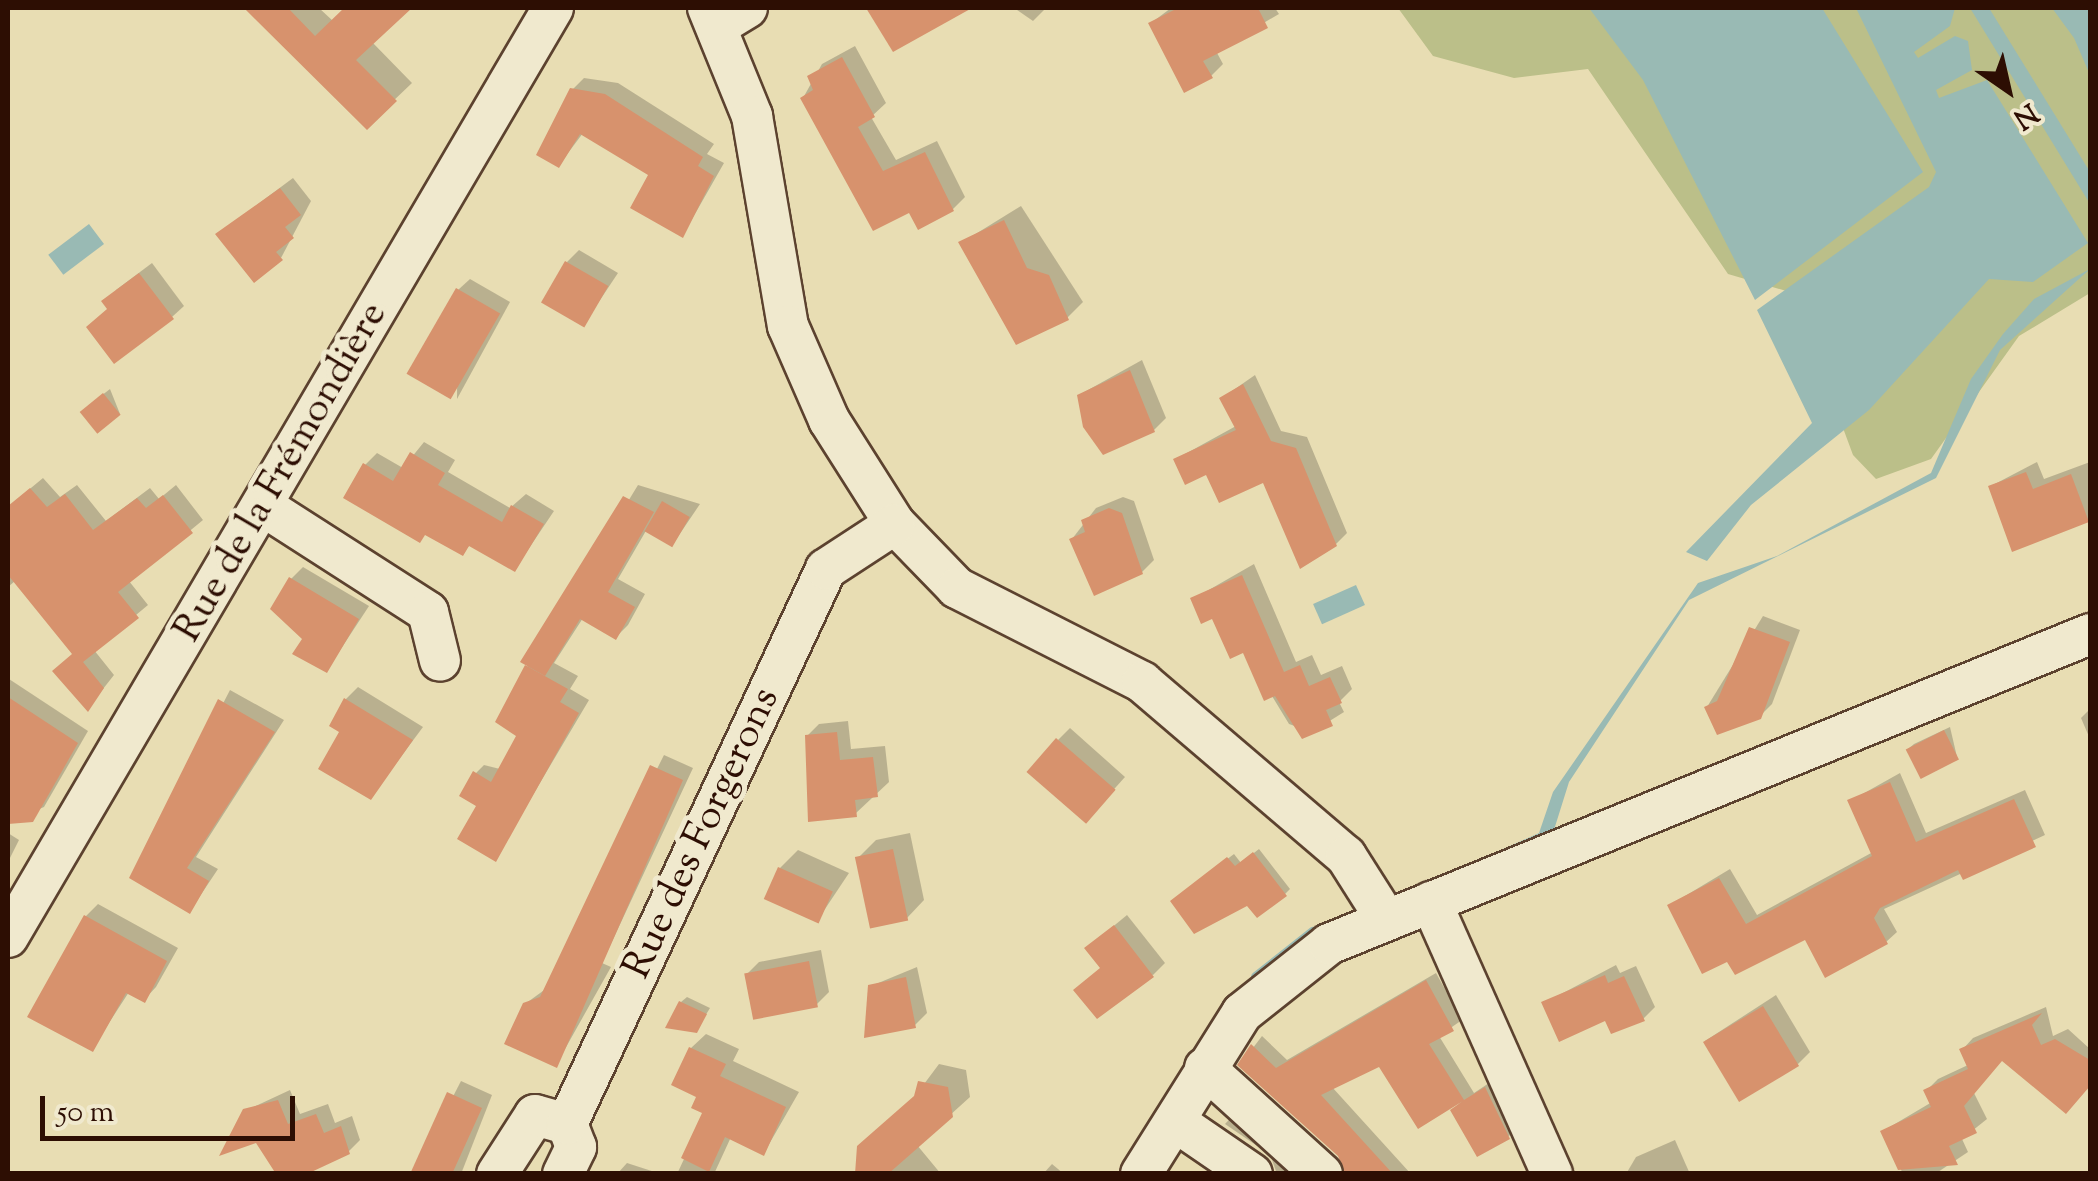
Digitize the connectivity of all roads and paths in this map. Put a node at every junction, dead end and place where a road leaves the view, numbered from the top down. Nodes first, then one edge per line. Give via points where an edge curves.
1 (553, 8) edge
2 (724, 13) edge
3 (263, 506) junction
4 (895, 524) junction
5 (2090, 634) edge
6 (440, 660) dead end
7 (1431, 902) junction
8 (1379, 904) junction
9 (8, 937) edge
10 (1205, 1068) junction
11 (1176, 1122) junction
12 (567, 1124) junction
13 (497, 1174) edge
14 (563, 1174) edge
15 (1141, 1174) edge
16 (1252, 1174) edge
17 (1322, 1174) edge
18 (1552, 1174) edge

1 - 3 street, Rue de la Frémondière
2 - 4 street via 764,164 788,326 828,420
3 - 6 street via 428,612
3 - 9 street, Rue de la Frémondière
4 - 8 street via 957,588 1142,682 1346,856
4 - 12 street, Rue des Forgerons via 826,569
5 - 7 street
7 - 8 street
7 - 18 street
8 - 10 street via 1242,1013
10 - 11 street
10 - 17 street
11 - 15 street
11 - 16 street
12 - 13 street via 534,1116
12 - 14 street, Rue des Forgerons via 576,1147

